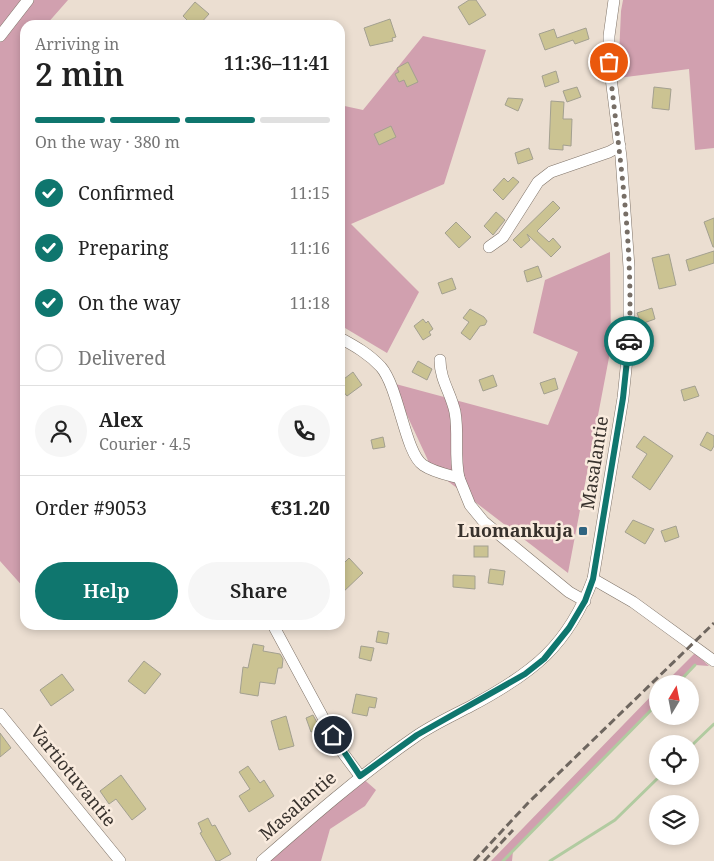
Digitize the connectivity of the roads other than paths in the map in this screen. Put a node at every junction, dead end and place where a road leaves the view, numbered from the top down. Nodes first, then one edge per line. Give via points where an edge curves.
1 (28, 0) edge
2 (614, 0) edge
3 (0, 36) edge
4 (620, 146) junction
5 (490, 247) dead end
6 (345, 341) edge
7 (440, 360) dead end
8 (459, 478) junction
9 (593, 579) junction
10 (585, 601) junction
11 (276, 630) edge
12 (714, 661) edge
13 (0, 714) edge
14 (360, 776) junction
15 (120, 861) edge
16 (262, 861) edge

1 - 3 street
2 - 4 street, Masalantie via 609,62
4 - 5 street via 551,172 538,182 503,237
4 - 9 street, Masalantie via 630,267 629,339 623,398
6 - 8 street via 365,352 382,368 412,448 422,464
7 - 8 street via 440,374 454,412
8 - 10 street via 470,505 484,522 569,592
9 - 10 street, Masalantie
9 - 12 street via 633,602
10 - 14 street, Masalantie via 558,645 525,674 417,735
11 - 14 street via 340,749
13 - 15 street, Vartiotuvantie
14 - 16 street, Masalantie

